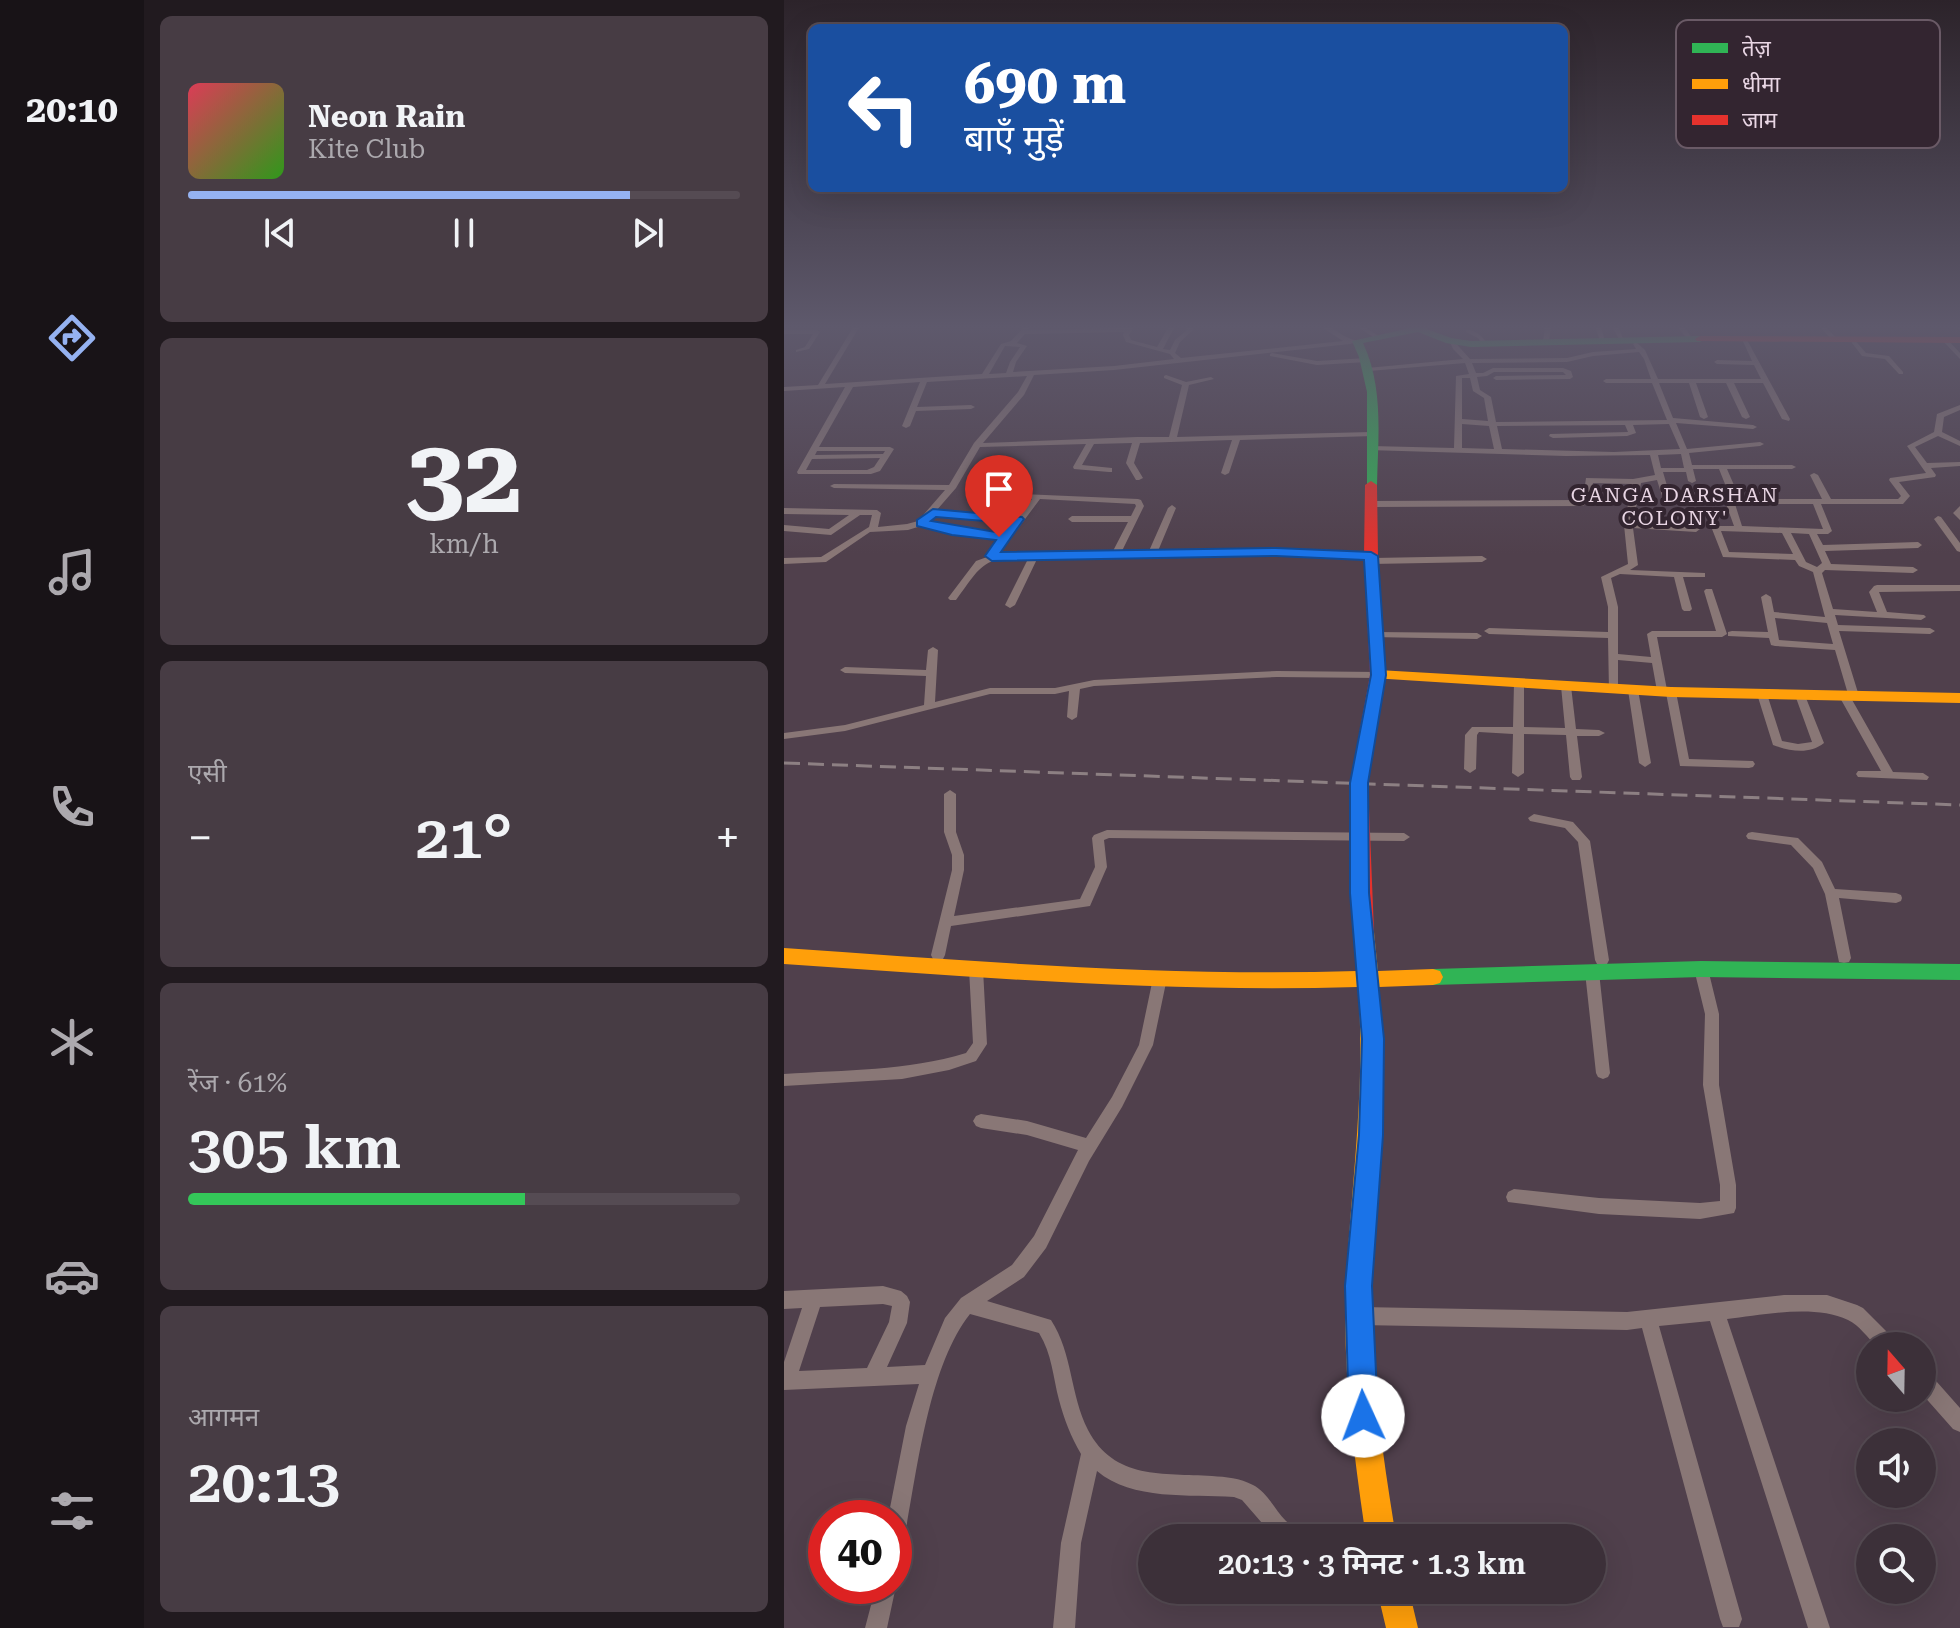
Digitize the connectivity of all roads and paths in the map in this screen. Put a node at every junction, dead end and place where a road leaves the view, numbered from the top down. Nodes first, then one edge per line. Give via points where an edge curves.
1 (840, 402) edge
2 (915, 402) edge
3 (1016, 402) edge
4 (1182, 402) edge
5 (1369, 402) edge
6 (1459, 402) edge
7 (1488, 402) edge
8 (1664, 402) edge
9 (1699, 402) edge
10 (1739, 402) edge
11 (1777, 402) edge
12 (971, 407) dead end
13 (1960, 407) edge
14 (912, 409) junction
15 (1704, 417) dead end
16 (1746, 417) dead end
17 (1786, 419) dead end
18 (1459, 421) junction
19 (1493, 424) junction
20 (1673, 424) junction
21 (906, 426) dead end
22 (1630, 426) junction
23 (1753, 427) dead end
24 (1938, 433) junction
25 (1553, 436) dead end
26 (1237, 437) junction
27 (1173, 438) junction
28 (1137, 439) junction
29 (1092, 441) junction
30 (1371, 441) junction
31 (1760, 444) dead end
32 (1959, 444) edge
33 (977, 445) junction
34 (1458, 448) junction
35 (814, 449) junction
36 (1498, 450) junction
37 (1685, 451) junction
38 (1653, 452) junction
39 (885, 456) junction
40 (809, 457) junction
41 (1960, 464) edge
42 (1925, 466) junction
43 (1792, 467) dead end
44 (1722, 468) junction
45 (1689, 469) junction
46 (1109, 470) dead end
47 (1225, 473) dead end
48 (1659, 474) junction
49 (1814, 475) dead end
50 (1139, 478) dead end
51 (1692, 481) dead end
52 (1637, 482) junction
53 (834, 486) dead end
54 (952, 488) junction
55 (1001, 495) dead end
56 (1036, 499) junction
57 (1733, 502) junction
58 (1816, 502) junction
59 (1828, 502) junction
60 (1372, 504) junction
61 (1172, 508) dead end
62 (1960, 509) edge
63 (784, 511) edge
64 (859, 512) junction
65 (933, 513) junction
66 (1960, 517) edge
67 (1018, 519) junction
68 (1072, 519) dead end
69 (1132, 519) junction
70 (1938, 519) dead end
71 (921, 523) junction
72 (1628, 525) junction
73 (784, 528) edge
74 (873, 528) junction
75 (1739, 528) junction
76 (1696, 529) dead end
77 (795, 530) junction
78 (1785, 530) junction
79 (1812, 532) junction
80 (999, 537) dead end
81 (784, 539) edge
82 (1918, 545) dead end
83 (1820, 548) junction
84 (1960, 549) edge
85 (1117, 553) junction
86 (1153, 553) junction
87 (1035, 554) junction
88 (992, 556) junction
89 (1799, 557) junction
90 (1371, 559) junction
91 (1482, 559) dead end
92 (784, 561) edge
93 (1821, 569) junction
94 (1913, 570) dead end
95 (1618, 572) junction
96 (1678, 575) junction
97 (1702, 575) dead end
98 (1960, 588) edge
99 (1709, 591) dead end
100 (1766, 597) dead end
101 (953, 598) dead end
102 (1010, 605) dead end
103 (1687, 609) dead end
104 (1769, 615) junction
105 (1883, 615) junction
106 (1921, 617) dead end
107 (1831, 620) junction
108 (1489, 631) dead end
109 (1930, 631) dead end
110 (1732, 634) dead end
111 (1376, 635) junction
112 (1614, 635) junction
113 (1772, 635) junction
114 (1477, 636) dead end
115 (1839, 647) junction
116 (933, 650) dead end
117 (1614, 657) junction
118 (1656, 660) junction
119 (845, 670) dead end
120 (932, 673) junction
121 (1378, 675) junction
122 (1519, 683) junction
123 (1075, 686) junction
124 (1566, 686) junction
125 (1613, 689) junction
126 (1633, 690) junction
127 (1666, 691) junction
128 (1762, 694) junction
129 (1800, 695) junction
130 (1849, 696) junction
131 (1960, 698) edge
132 (929, 707) junction
133 (1072, 717) dead end
134 (1518, 730) junction
135 (1571, 732) junction
136 (1599, 733) dead end
137 (784, 736) edge
138 (1645, 763) dead end
139 (1749, 764) dead end
140 (1470, 769) dead end
141 (1518, 773) dead end
142 (1862, 774) dead end
143 (1889, 775) junction
144 (1576, 777) dead end
145 (1923, 777) dead end
146 (950, 794) dead end
147 (1534, 818) dead end
148 (1752, 836) dead end
149 (1404, 837) dead end
150 (1361, 838) junction
151 (1833, 893) junction
152 (1896, 898) dead end
153 (947, 922) junction
154 (784, 946) edge
155 (938, 955) junction
156 (784, 956) edge
157 (1844, 958) junction
158 (1960, 960) edge
159 (1597, 966) junction
160 (976, 969) junction
161 (1701, 969) junction
162 (1960, 972) edge
163 (1367, 975) junction
164 (1160, 978) junction
165 (1603, 1073) dead end
166 (784, 1080) edge
167 (981, 1121) dead end
168 (1089, 1146) junction
169 (1514, 1197) dead end
170 (814, 1298) junction
171 (784, 1300) edge
172 (967, 1304) junction
173 (1716, 1313) junction
174 (1360, 1316) junction
175 (1648, 1319) junction
176 (1875, 1332) edge
177 (931, 1374) junction
178 (872, 1378) junction
179 (786, 1381) edge
180 (1936, 1395) edge
181 (1960, 1422) edge
182 (1091, 1452) junction
183 (902, 1500) edge
184 (1276, 1524) edge
185 (1378, 1524) edge
186 (882, 1604) edge
187 (1396, 1604) edge
188 (1731, 1619) dead end
189 (876, 1628) edge
190 (1064, 1628) edge
191 (1402, 1628) edge
192 (1819, 1628) edge

1 - 35 street
2 - 14 street
3 - 33 street
4 - 27 street
5 - 30 main road
6 - 18 street
7 - 19 street
8 - 20 street
9 - 15 street
10 - 16 street
11 - 17 street
12 - 14 street
13 - 24 street via 1940,416
14 - 21 street
18 - 19 street
18 - 34 street
19 - 22 street
19 - 36 street
20 - 22 street
20 - 23 street
20 - 37 street
22 - 25 street via 1627,434
24 - 32 street
24 - 42 street via 1911,446
26 - 27 street
26 - 30 street
26 - 47 street
27 - 28 street
28 - 29 street
28 - 50 street via 1130,463
29 - 33 street
29 - 46 street via 1077,467
30 - 34 street
30 - 60 main road
31 - 37 street
33 - 54 street
34 - 36 street
35 - 39 street via 889,447
35 - 40 street
36 - 38 street
37 - 38 street
37 - 45 street
38 - 48 street
39 - 40 street
39 - 40 street via 868,472 803,474
41 - 42 street
42 - 59 street via 1932,475 1893,480 1906,496 1904,501
43 - 44 street
44 - 45 street
44 - 57 street
45 - 48 street
45 - 51 street
48 - 52 street
48 - 57 street via 1667,499
49 - 59 street
52 - 60 street via 1589,480 1583,503
52 - 72 street
53 - 54 street
54 - 65 street
55 - 56 street
56 - 67 street
56 - 69 street via 1138,502
57 - 58 street
57 - 75 street
58 - 59 street
58 - 79 street via 1828,531
60 - 90 main road
61 - 86 street
62 - 66 street
63 - 64 street
64 - 74 street via 877,513
64 - 77 street via 831,532
65 - 67 street
65 - 71 street
67 - 88 street
68 - 69 street
69 - 85 street
70 - 84 street
71 - 74 street
71 - 80 street
72 - 76 street
72 - 95 street via 1633,565
73 - 77 street
74 - 92 street via 823,560
75 - 78 street
75 - 89 street via 1716,529 1726,555
77 - 81 street
78 - 79 street
78 - 89 street
79 - 83 street
82 - 83 street
83 - 93 street via 1827,563
85 - 86 street
85 - 87 street
86 - 90 street via 1313,552
87 - 88 street
87 - 102 street
88 - 101 street via 972,571
89 - 93 street via 1805,566
90 - 91 street
90 - 111 main road
93 - 94 street
93 - 107 street
95 - 96 street
95 - 112 street via 1605,579
96 - 97 street
96 - 103 street
98 - 105 street via 1877,588
99 - 118 street via 1722,634 1652,634
100 - 104 street
104 - 107 street
104 - 113 street
105 - 106 street
105 - 107 street
107 - 109 street
107 - 115 street
108 - 112 street
110 - 113 street
111 - 114 street
111 - 121 main road
112 - 117 street
113 - 115 street via 1778,644
115 - 130 street
116 - 120 street
117 - 118 street
117 - 125 street
118 - 127 street
119 - 120 street
120 - 132 street
121 - 122 main road
121 - 123 street via 1277,674
121 - 150 main road via 1359,783
122 - 124 main road
122 - 134 street
123 - 132 street via 1047,692 990,691
123 - 133 street
124 - 125 main road
124 - 135 street
125 - 126 main road
126 - 127 main road
126 - 138 street
127 - 128 main road
127 - 139 street via 1684,763
128 - 129 main road
128 - 129 street via 1777,743 1813,747 1818,743
129 - 130 main road
130 - 131 main road
130 - 143 street
132 - 137 street via 845,728
134 - 135 street
134 - 140 street via 1472,731
134 - 141 street
135 - 136 street
135 - 144 street
142 - 143 street
143 - 145 street
146 - 153 street via 958,870
147 - 159 street via 1569,825 1584,841
148 - 151 street via 1799,843
149 - 150 street
150 - 153 street via 1107,834 1098,838 1101,867 1085,903
150 - 163 main road
151 - 152 street
151 - 157 street
153 - 155 street
154 - 155 main road
155 - 163 main road
156 - 160 main road
157 - 158 main road
157 - 159 main road
159 - 161 main road
159 - 163 main road
159 - 165 street
160 - 164 main road
160 - 166 street via 980,1044 971,1057 882,1074
161 - 162 main road
161 - 169 street via 1712,1014 1711,1085 1728,1208 1613,1207
163 - 164 main road
163 - 174 main road via 1372,1101
164 - 168 street via 1146,1045
167 - 168 street
168 - 172 street via 1028,1260
170 - 171 street
170 - 178 street via 883,1295 901,1302 898,1323
170 - 179 street
172 - 177 street via 951,1324
172 - 182 street via 1045,1326 1058,1353 1072,1414
173 - 175 street
173 - 176 street via 1827,1304 1857,1314
173 - 192 street
174 - 175 street
174 - 185 main road via 1367,1461
175 - 188 street
177 - 178 street
177 - 183 street
178 - 179 street
180 - 181 street
182 - 184 street via 1107,1470 1125,1479 1234,1487 1249,1493
182 - 190 street via 1071,1543
186 - 189 street
187 - 191 main road

